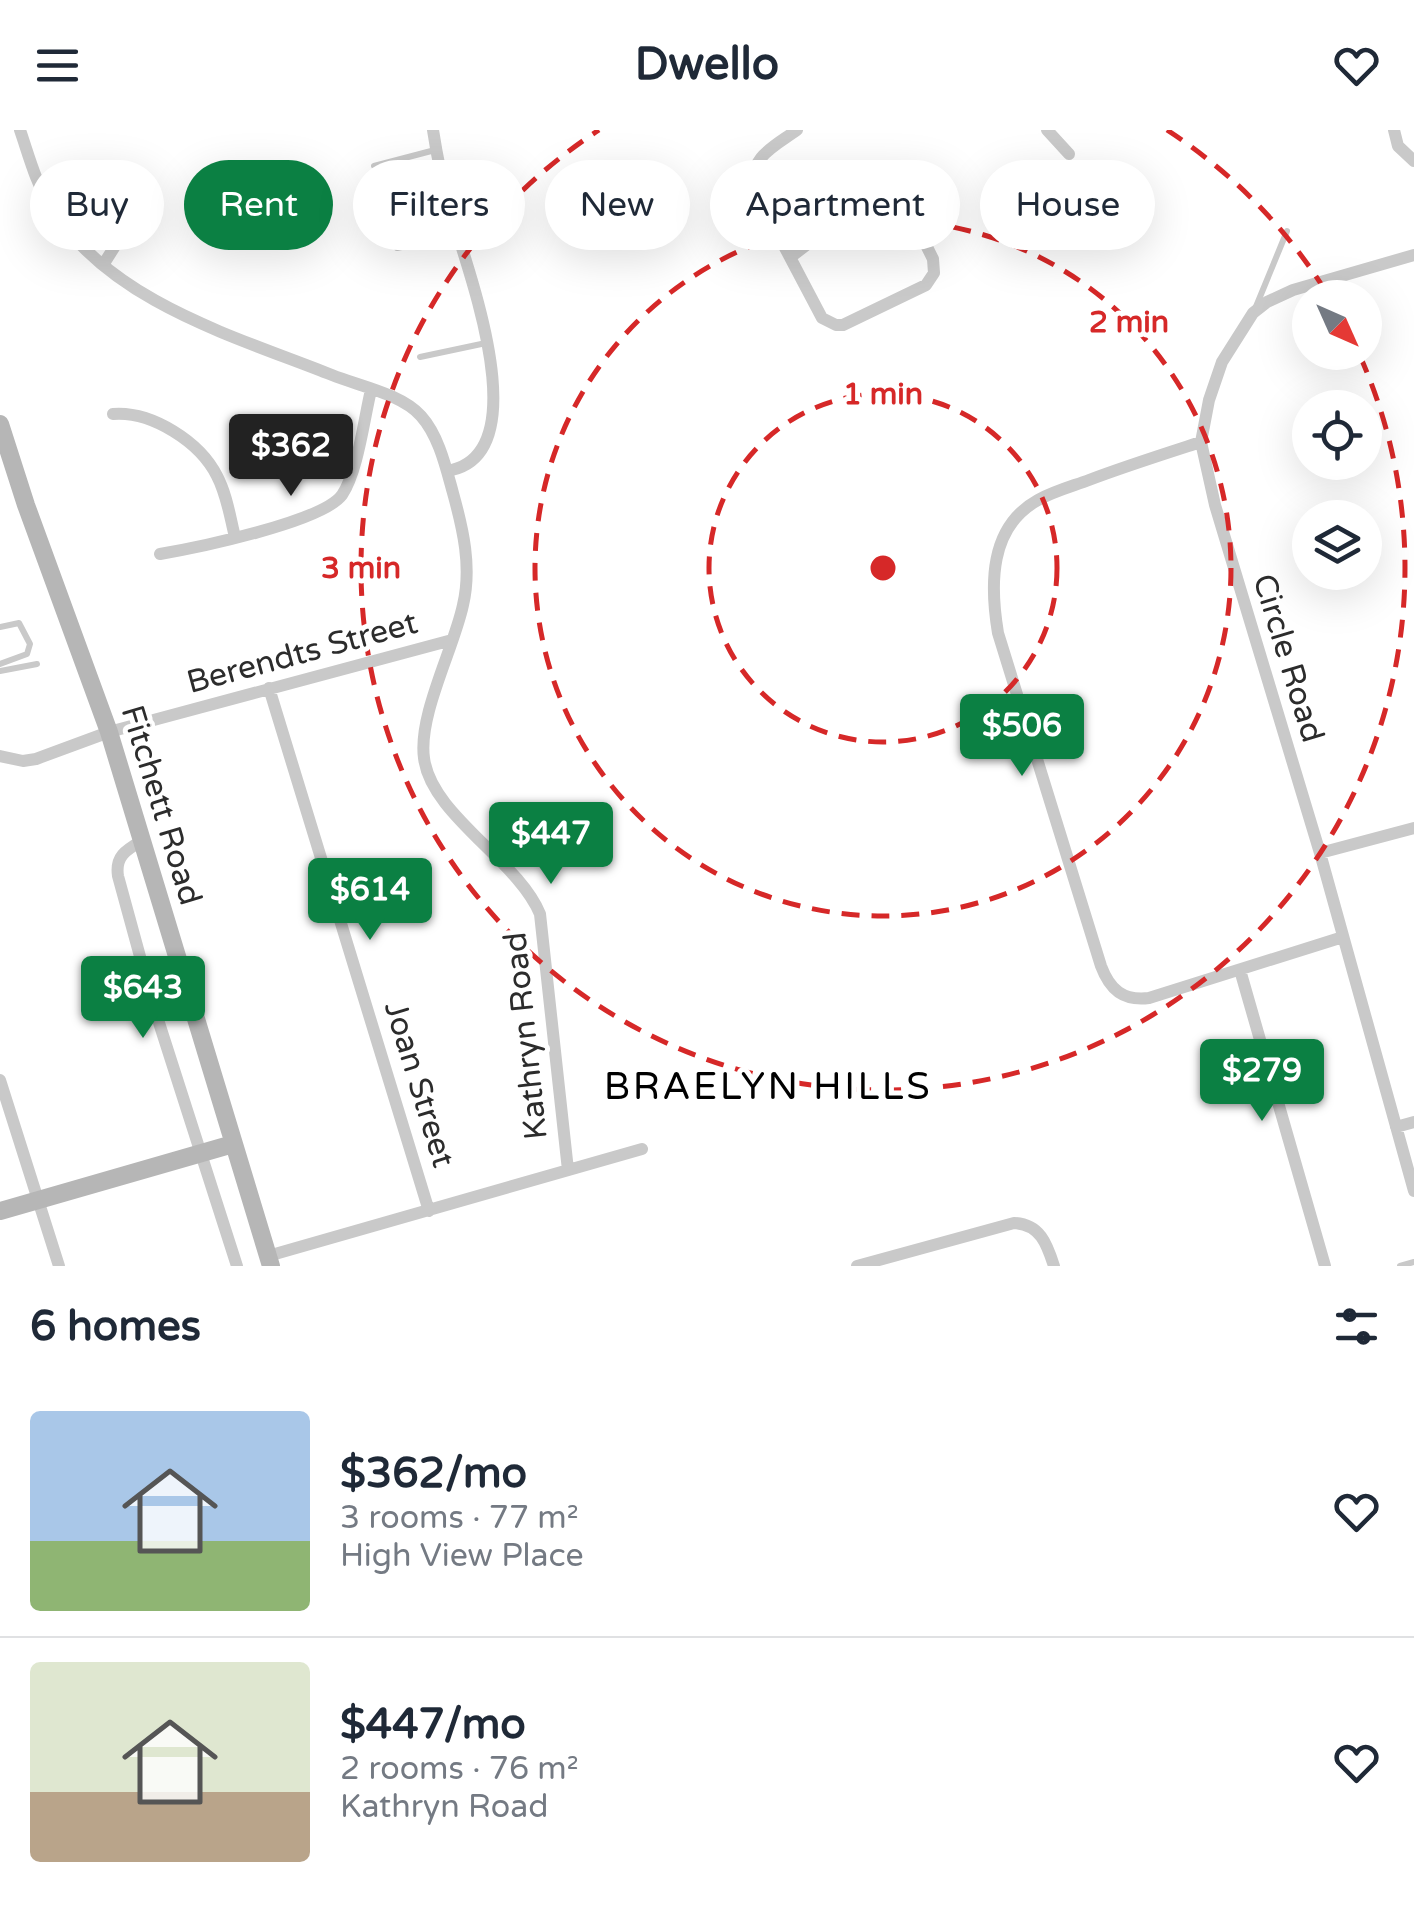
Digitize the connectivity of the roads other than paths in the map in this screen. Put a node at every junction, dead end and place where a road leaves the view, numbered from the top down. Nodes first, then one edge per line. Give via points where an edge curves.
1 (20, 130) edge
2 (433, 130) edge
3 (798, 130) edge
4 (1047, 130) edge
5 (1394, 130) edge
6 (436, 150) junction
7 (1070, 154) dead end
8 (397, 160) edge
9 (438, 160) edge
10 (1414, 161) edge
11 (1286, 231) dead end
12 (113, 250) edge
13 (462, 250) edge
14 (1414, 255) edge
15 (792, 256) junction
16 (104, 264) junction
17 (1253, 313) junction
18 (488, 342) junction
19 (420, 357) dead end
20 (370, 390) junction
21 (114, 414) dead end
22 (0, 424) edge
23 (1201, 442) junction
24 (447, 471) junction
25 (236, 537) junction
26 (160, 554) dead end
27 (0, 627) edge
28 (452, 640) junction
29 (37, 664) dead end
30 (0, 668) edge
31 (270, 688) junction
32 (110, 732) junction
33 (0, 756) edge
34 (1414, 828) edge
35 (142, 840) junction
36 (1320, 853) junction
37 (1343, 938) junction
38 (1240, 970) junction
39 (0, 1080) edge
40 (1414, 1122) edge
41 (1396, 1128) junction
42 (233, 1144) junction
43 (642, 1149) dead end
44 (202, 1152) junction
45 (568, 1170) junction
46 (1414, 1190) edge
47 (38, 1198) junction
48 (0, 1211) edge
49 (429, 1211) junction
50 (269, 1261) edge
51 (1414, 1263) edge
52 (58, 1266) edge
53 (236, 1266) edge
54 (857, 1266) edge
55 (1054, 1266) edge
56 (1325, 1266) edge
57 (1400, 1266) edge

1 - 16 street, Kathryn Road via 48,203
2 - 6 street
3 - 15 street via 756,161 752,179
4 - 7 street
5 - 10 street via 1398,146
6 - 8 lane
6 - 9 street
11 - 17 lane
12 - 16 street
13 - 18 street
14 - 17 street, Circle Road via 1292,290
15 - 15 street via 884,191 903,200 934,273 926,285 836,325 822,318
16 - 20 street, Kathryn Road via 154,300
17 - 23 street, Circle Road via 1222,362
18 - 19 lane
18 - 24 street via 493,378 487,436 474,461
20 - 24 street, Kathryn Road via 421,416
20 - 25 street via 340,498 314,514
21 - 25 street via 153,420 202,456 222,486
22 - 32 street, Fitchett Road
23 - 36 street, Circle Road via 1214,505
23 - 38 street via 1024,510 996,555 993,602 1107,980 1119,994 1136,999
24 - 28 street, Kathryn Road via 466,556 465,594
25 - 26 street
27 - 30 lane via 19,623 30,644 27,654
28 - 31 street, Berendts Street
28 - 45 street, Kathryn Road via 424,756 433,785 540,914
29 - 30 lane
31 - 32 street, Berendts Street
31 - 49 street, Joan Street
32 - 33 street, Berendts Street via 36,759
32 - 35 street, Fitchett Road
34 - 36 street
35 - 42 street, Fitchett Road
35 - 44 street via 121,856 118,876
36 - 37 street, Circle Road
37 - 38 street
37 - 41 street, Circle Road
38 - 56 street
39 - 47 street
40 - 41 street
41 - 46 street, Circle Road
42 - 44 street
42 - 50 street, Fitchett Road
43 - 45 street
44 - 47 street
44 - 53 street
45 - 49 street
47 - 48 street
47 - 52 street
49 - 50 street
51 - 57 lane
54 - 55 street via 1014,1223 1038,1231

